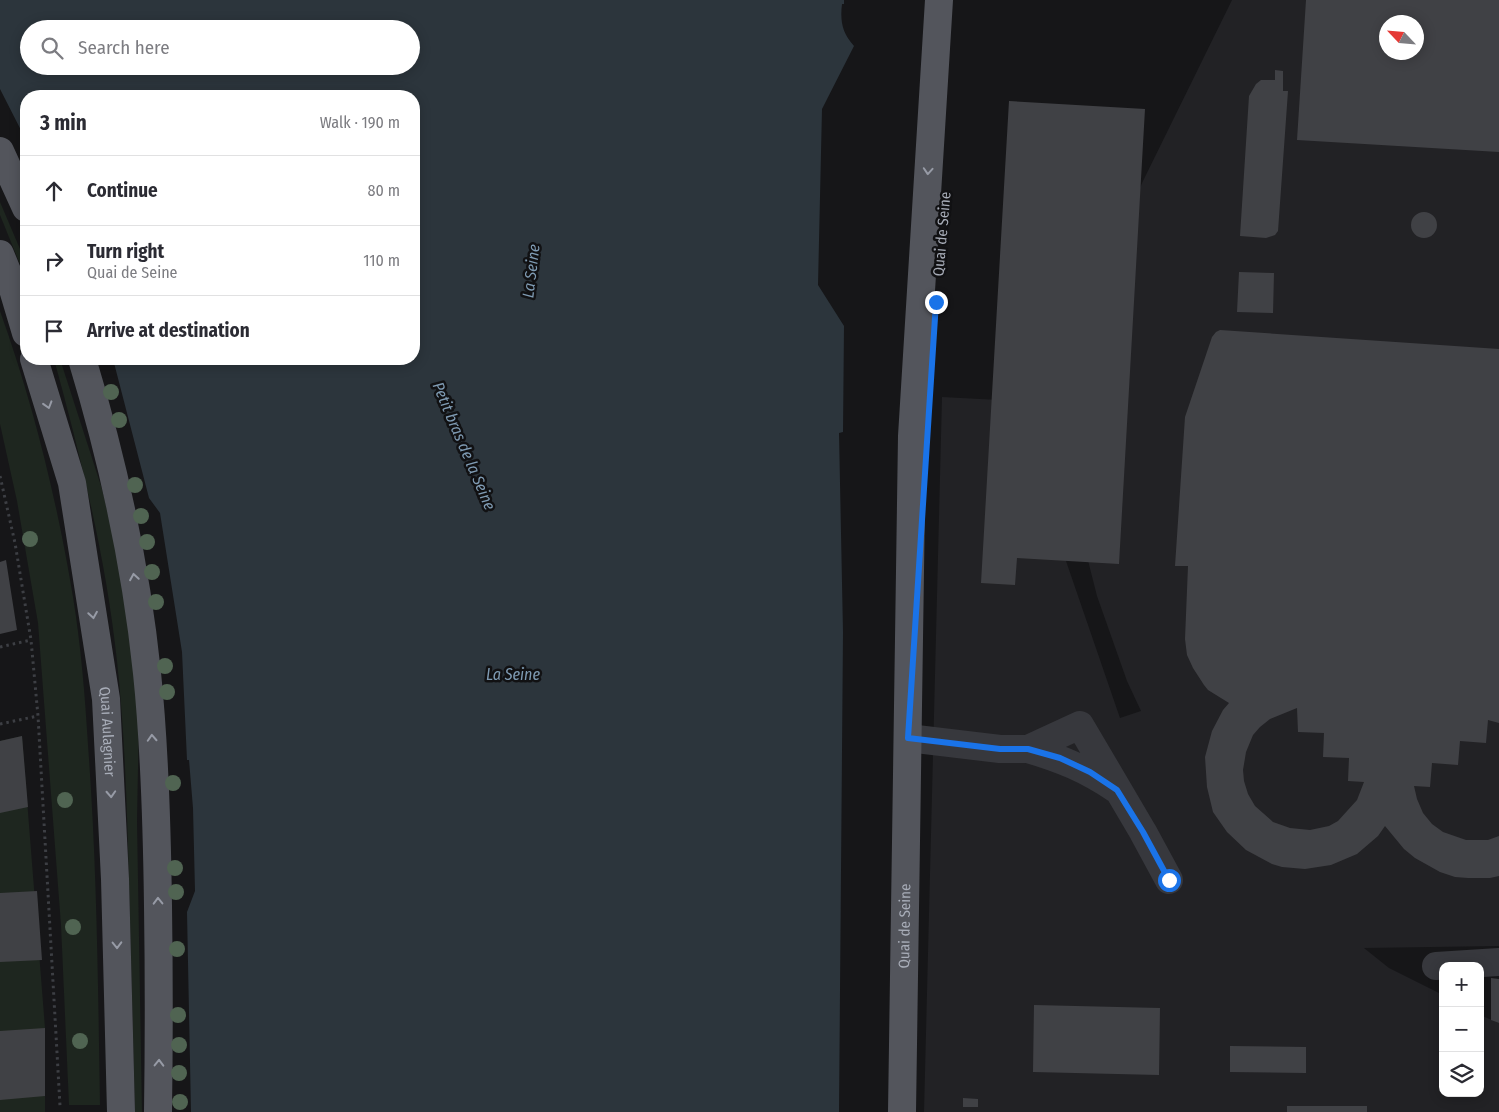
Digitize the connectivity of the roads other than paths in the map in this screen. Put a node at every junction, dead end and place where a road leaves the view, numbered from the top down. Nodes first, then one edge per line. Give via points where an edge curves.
1 (939, 0) edge
2 (957, 0) edge
3 (0, 151) edge
4 (20, 195) edge
5 (0, 254) edge
6 (20, 312) edge
7 (36, 365) edge
8 (84, 365) edge
9 (908, 738) junction
10 (1028, 749) junction
11 (1117, 790) junction
12 (1169, 880) dead end
13 (1499, 962) edge
14 (1436, 966) dead end
15 (121, 1112) edge
16 (158, 1112) edge
17 (902, 1112) edge

1 -> 9 main road, Quai de Seine via 912,436
2 - 9 main road, Quai de Seine
3 - 4 main road
5 - 6 main road
7 -> 15 main road, Quai Aulagnier via 72,483 106,699
16 -> 8 main road via 157,846 147,673 130,554 111,465
9 - 10 street via 1000,749
9 - 17 main road, Quai de Seine
10 - 11 street via 1060,758
10 - 11 street via 1080,725
11 - 12 street
13 - 14 street

